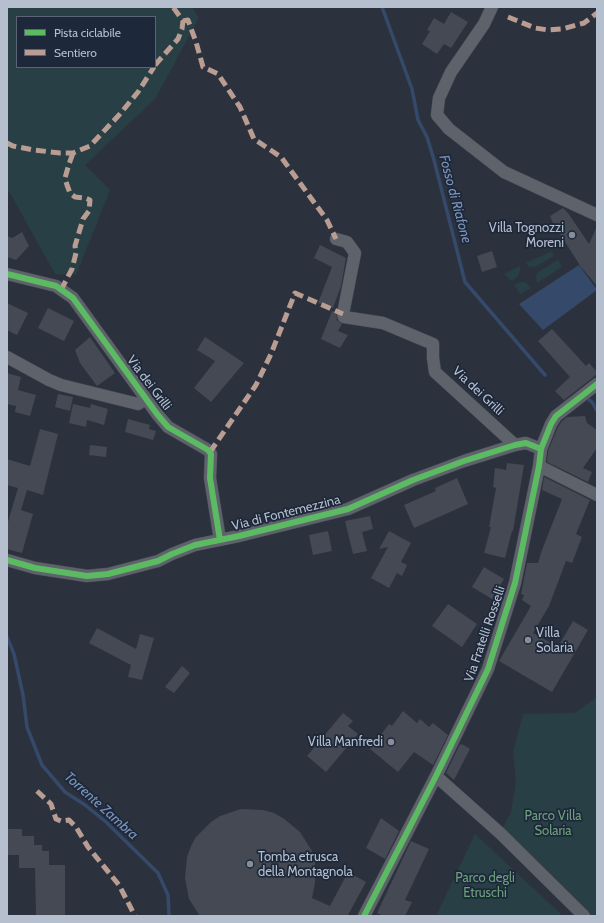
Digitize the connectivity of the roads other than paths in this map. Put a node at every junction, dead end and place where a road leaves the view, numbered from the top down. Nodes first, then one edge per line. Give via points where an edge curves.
1 (492, 7) edge
2 (597, 215) edge
3 (336, 239) dead end
4 (7, 274) edge
5 (7, 357) edge
6 (597, 384) edge
7 (146, 399) junction
8 (515, 445) junction
9 (541, 449) junction
10 (539, 466) junction
11 (597, 495) edge
12 (220, 540) junction
13 (7, 560) edge
14 (436, 776) junction
15 (364, 916) edge
16 (584, 916) edge

1 - 2 street via 484,24 451,72 439,98 437,115 449,130 504,172
3 - 8 street, Via dei Grilli via 347,242 355,253 344,318 383,323 433,344 435,372
4 - 7 street, Via dei Grilli via 56,286 73,298
5 - 7 street, Via dei Grilli via 61,385 138,404
6 - 9 street, Via Fratelli Rosselli via 556,416
7 - 12 street, Via dei Grilli via 168,427 211,454 210,478
8 - 9 street, Via di Fontemezzina via 526,444
8 - 12 street, Via di Fontemezzina via 413,480 348,509
9 - 10 street, Via Fratelli Rosselli
10 - 11 street
10 - 14 street, Via Fratelli Rosselli via 515,583 488,669
12 - 13 street, Via di Fontemezzina via 195,545 158,561 108,574 86,576 57,572
14 - 15 street, Via Fratelli Rosselli
14 - 16 street via 500,833

